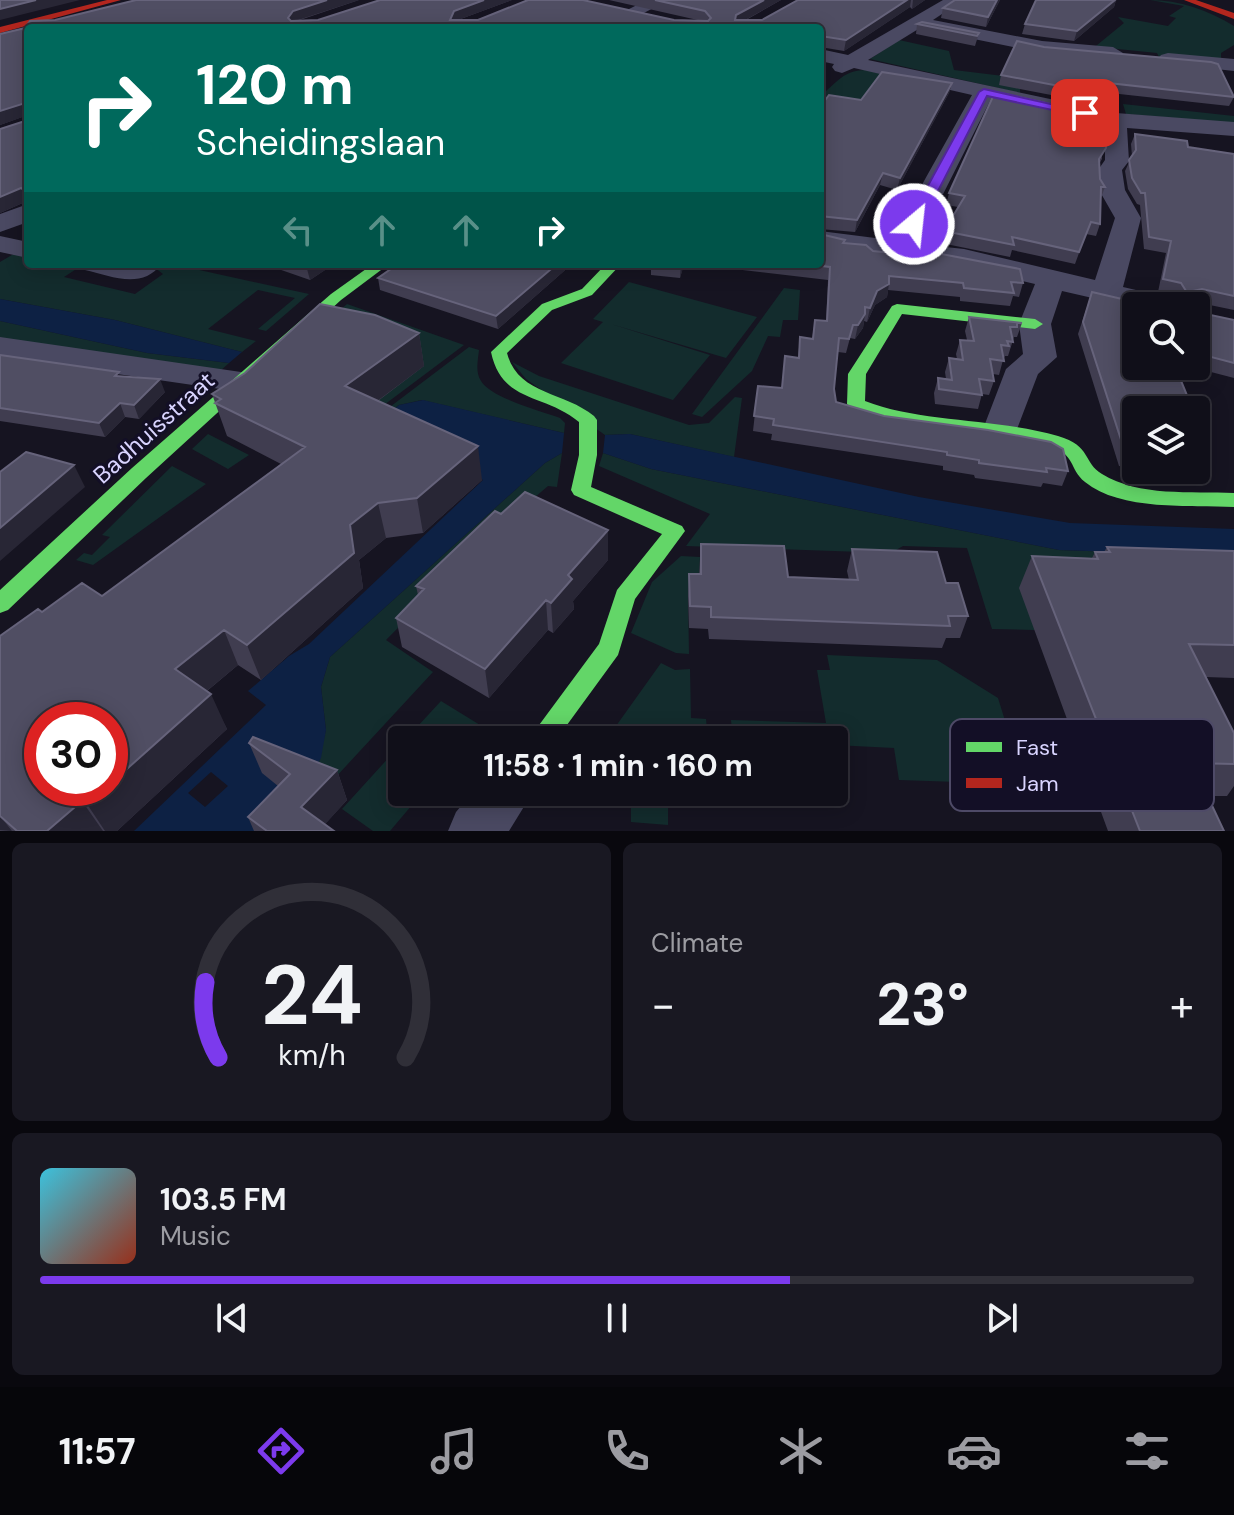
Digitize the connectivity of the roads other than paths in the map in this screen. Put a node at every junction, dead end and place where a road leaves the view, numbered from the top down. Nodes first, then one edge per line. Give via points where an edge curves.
1 (661, 0) edge
2 (955, 0) edge
3 (126, 1) edge
4 (1193, 1) edge
5 (1234, 16) edge
6 (630, 17) edge
7 (919, 23) junction
8 (24, 24) edge
9 (26, 24) edge
10 (50, 24) edge
11 (0, 30) edge
12 (24, 31) edge
13 (0, 38) edge
14 (824, 56) edge
15 (850, 62) junction
16 (1234, 65) edge
17 (824, 78) edge
18 (984, 92) junction
19 (1116, 120) junction
20 (1234, 129) edge
21 (24, 214) edge
22 (0, 224) edge
23 (824, 240) edge
24 (0, 244) edge
25 (24, 249) edge
26 (913, 251) junction
27 (376, 268) edge
28 (610, 268) edge
29 (1052, 278) junction
30 (1106, 292) junction
31 (1122, 296) edge
32 (1035, 324) junction
33 (0, 347) edge
34 (241, 382) junction
35 (1001, 429) junction
36 (1234, 500) edge
37 (0, 604) edge
38 (552, 726) edge
39 (495, 806) edge
40 (476, 831) edge

1 - 6 street
2 - 7 street
3 - 9 street
3 - 10 street
4 - 5 street
7 - 15 street
7 - 16 street via 1042,47
8 - 11 street
12 - 13 street
14 - 15 street
15 - 17 street
15 - 18 street
18 - 19 street
18 - 26 street via 914,224
19 - 20 street
19 - 30 street via 1112,190 1128,218
21 - 22 street
23 - 26 street
24 - 25 street
26 - 29 street
27 - 34 street, Badhuisstraat
28 - 38 street via 587,292 547,307 499,352 497,366 509,383 576,407 588,420 581,490 675,531 625,596 610,648
29 - 30 street
29 - 32 street
30 - 31 street
32 - 35 street via 1040,357 1023,369
32 - 35 street via 897,309 857,374 856,404 881,414
33 - 34 street
34 - 37 street, Badhuisstraat
35 - 36 street via 1019,437 1067,443 1084,456 1091,477 1125,494
39 - 40 street

